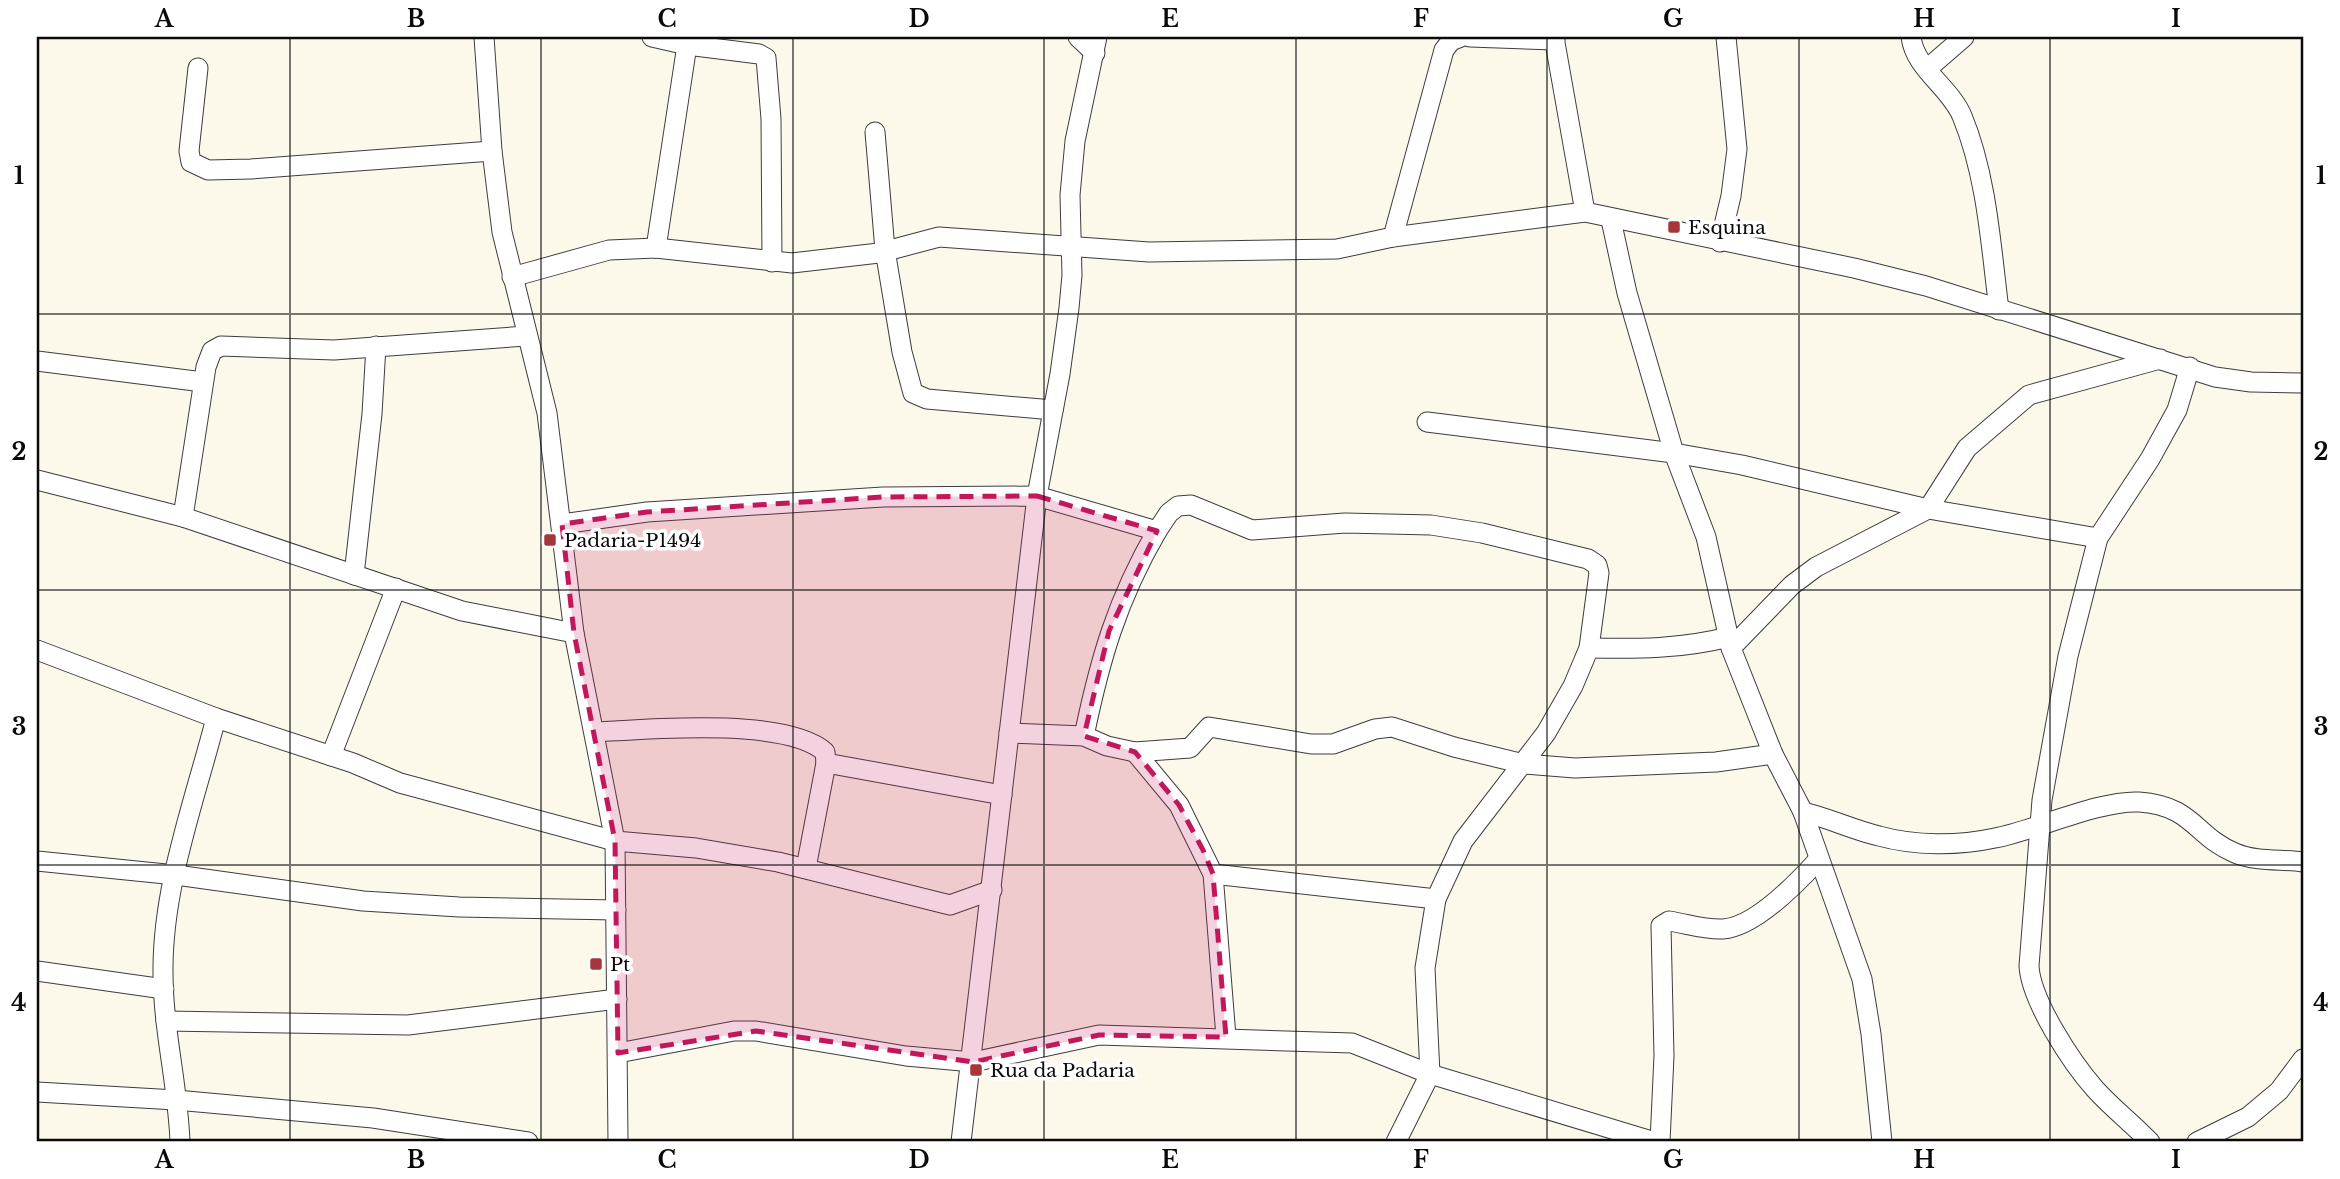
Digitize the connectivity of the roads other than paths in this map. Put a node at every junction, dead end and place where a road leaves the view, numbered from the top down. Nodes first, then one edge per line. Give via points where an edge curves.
1 (484, 37) edge
2 (652, 37) edge
3 (1078, 37) edge
4 (1461, 37) edge
5 (1470, 37) edge
6 (1726, 37) edge
7 (1911, 37) edge
8 (1964, 37) edge
9 (1555, 39) edge
10 (687, 45) junction
11 (1096, 45) edge
12 (198, 68) dead end
13 (1927, 69) junction
14 (875, 132) dead end
15 (492, 151) junction
16 (1585, 212) junction
17 (1611, 220) junction
18 (1393, 237) junction
19 (1720, 242) junction
20 (656, 247) junction
21 (1069, 247) junction
22 (885, 250) junction
23 (772, 262) junction
24 (512, 277) junction
25 (1999, 310) junction
26 (526, 336) junction
27 (376, 346) junction
28 (2160, 359) junction
29 (37, 361) edge
30 (2190, 367) junction
31 (203, 382) junction
32 (2303, 383) edge
33 (1054, 410) junction
34 (1427, 422) dead end
35 (1674, 453) junction
36 (37, 480) edge
37 (1037, 496) junction
38 (1928, 509) junction
39 (183, 517) junction
40 (562, 524) junction
41 (1157, 531) junction
42 (2098, 538) junction
43 (354, 575) junction
44 (396, 588) junction
45 (574, 633) junction
46 (1730, 642) junction
47 (1589, 648) junction
48 (37, 650) edge
49 (216, 718) junction
50 (596, 732) junction
51 (1009, 733) junction
52 (1084, 736) junction
53 (1135, 752) junction
54 (1773, 754) junction
55 (331, 756) junction
56 (826, 763) junction
57 (1524, 764) junction
58 (1002, 795) junction
59 (1803, 812) junction
60 (2039, 828) junction
61 (615, 841) junction
62 (1818, 860) junction
63 (37, 861) edge
64 (2303, 862) edge
65 (806, 868) junction
66 (1213, 874) junction
67 (176, 875) junction
68 (992, 890) junction
69 (1436, 899) junction
70 (616, 910) junction
71 (37, 971) edge
72 (164, 989) junction
73 (617, 999) junction
74 (166, 1021) junction
75 (1226, 1037) junction
76 (618, 1053) junction
77 (2303, 1059) edge
78 (973, 1062) junction
79 (1430, 1074) junction
80 (2303, 1087) edge
81 (2279, 1091) junction
82 (37, 1092) edge
83 (176, 1100) junction
84 (180, 1142) edge
85 (528, 1142) edge
86 (618, 1142) edge
87 (961, 1142) edge
88 (1396, 1142) edge
89 (1657, 1142) edge
90 (1882, 1142) edge
91 (2150, 1142) edge
92 (2197, 1142) edge

1 - 15 street
2 - 10 street
3 - 11 street
4 - 18 street via 1444,50
5 - 9 street
6 - 19 street via 1737,149
7 - 13 street via 1916,55
8 - 13 street
9 - 16 street
10 - 20 street
10 - 23 street via 766,58
11 - 21 street via 1076,141
12 - 15 street via 189,151 191,162 208,170
13 - 25 street via 1951,96 1968,131
14 - 22 street
15 - 24 street
16 - 17 street
16 - 18 street
17 - 19 street
17 - 35 street
18 - 21 street via 1324,249 1161,252
19 - 25 street via 1854,268
20 - 23 street
20 - 24 street via 609,250
21 - 22 street via 959,236
21 - 33 street via 1071,286
22 - 23 street via 845,259
22 - 33 street via 913,393
24 - 26 street
25 - 28 street
26 - 27 street
26 - 40 street via 547,413
27 - 31 street via 221,345 212,351
27 - 43 street
28 - 30 street
28 - 38 street via 2029,396 1967,448
29 - 31 street
30 - 32 street via 2251,383
30 - 42 street via 2177,410
31 - 39 street
33 - 37 street
34 - 35 street
35 - 38 street
35 - 46 street via 1706,537
36 - 39 street
37 - 40 street via 883,497 647,512
37 - 41 street
37 - 51 street
38 - 42 street
38 - 46 street via 1816,567
39 - 43 street
40 - 45 street
41 - 47 street via 1178,506 1191,505 1252,530 1345,523 1431,524 1588,559 1599,573
41 - 52 street via 1130,578 1110,631
42 - 60 street via 2068,656
43 - 44 street
44 - 45 street via 462,611
44 - 55 street
45 - 50 street
46 - 47 street via 1654,650
46 - 54 street
47 - 57 street via 1566,698
48 - 49 street
49 - 55 street
49 - 67 street
50 - 56 street via 715,726 817,745 825,752
50 - 61 street
51 - 52 street
51 - 58 street
52 - 53 street
53 - 57 street via 1190,748 1209,727 1333,744 1392,727
53 - 66 street via 1179,805
54 - 57 street via 1619,767
54 - 59 street
55 - 61 street via 446,798
56 - 58 street
56 - 65 street
57 - 69 street via 1463,841
58 - 68 street
59 - 60 street via 1879,836 1922,843 1984,840
59 - 62 street
60 - 64 street via 2102,808 2152,803 2188,816 2235,853
60 - 91 street via 2029,967 2032,986 2094,1088
61 - 65 street via 696,848
61 - 70 street
62 - 89 street via 1794,885 1740,924 1708,929 1670,921 1661,926 1664,1056
62 - 90 street via 1862,979
63 - 67 street
65 - 68 street via 950,905
66 - 69 street
66 - 75 street
67 - 70 street via 363,901
67 - 72 street via 166,925
68 - 78 street
69 - 79 street via 1425,968
70 - 73 street
71 - 72 street
72 - 74 street
73 - 74 street via 408,1025
73 - 76 street
74 - 83 street
75 - 78 street via 1099,1035
75 - 79 street via 1352,1043
76 - 78 street via 756,1031 906,1056
76 - 86 street
77 - 81 street
78 - 87 street
79 - 88 street
79 - 89 street
80 - 81 street
81 - 92 street via 2248,1116
82 - 83 street
83 - 84 street
83 - 85 street via 373,1118

